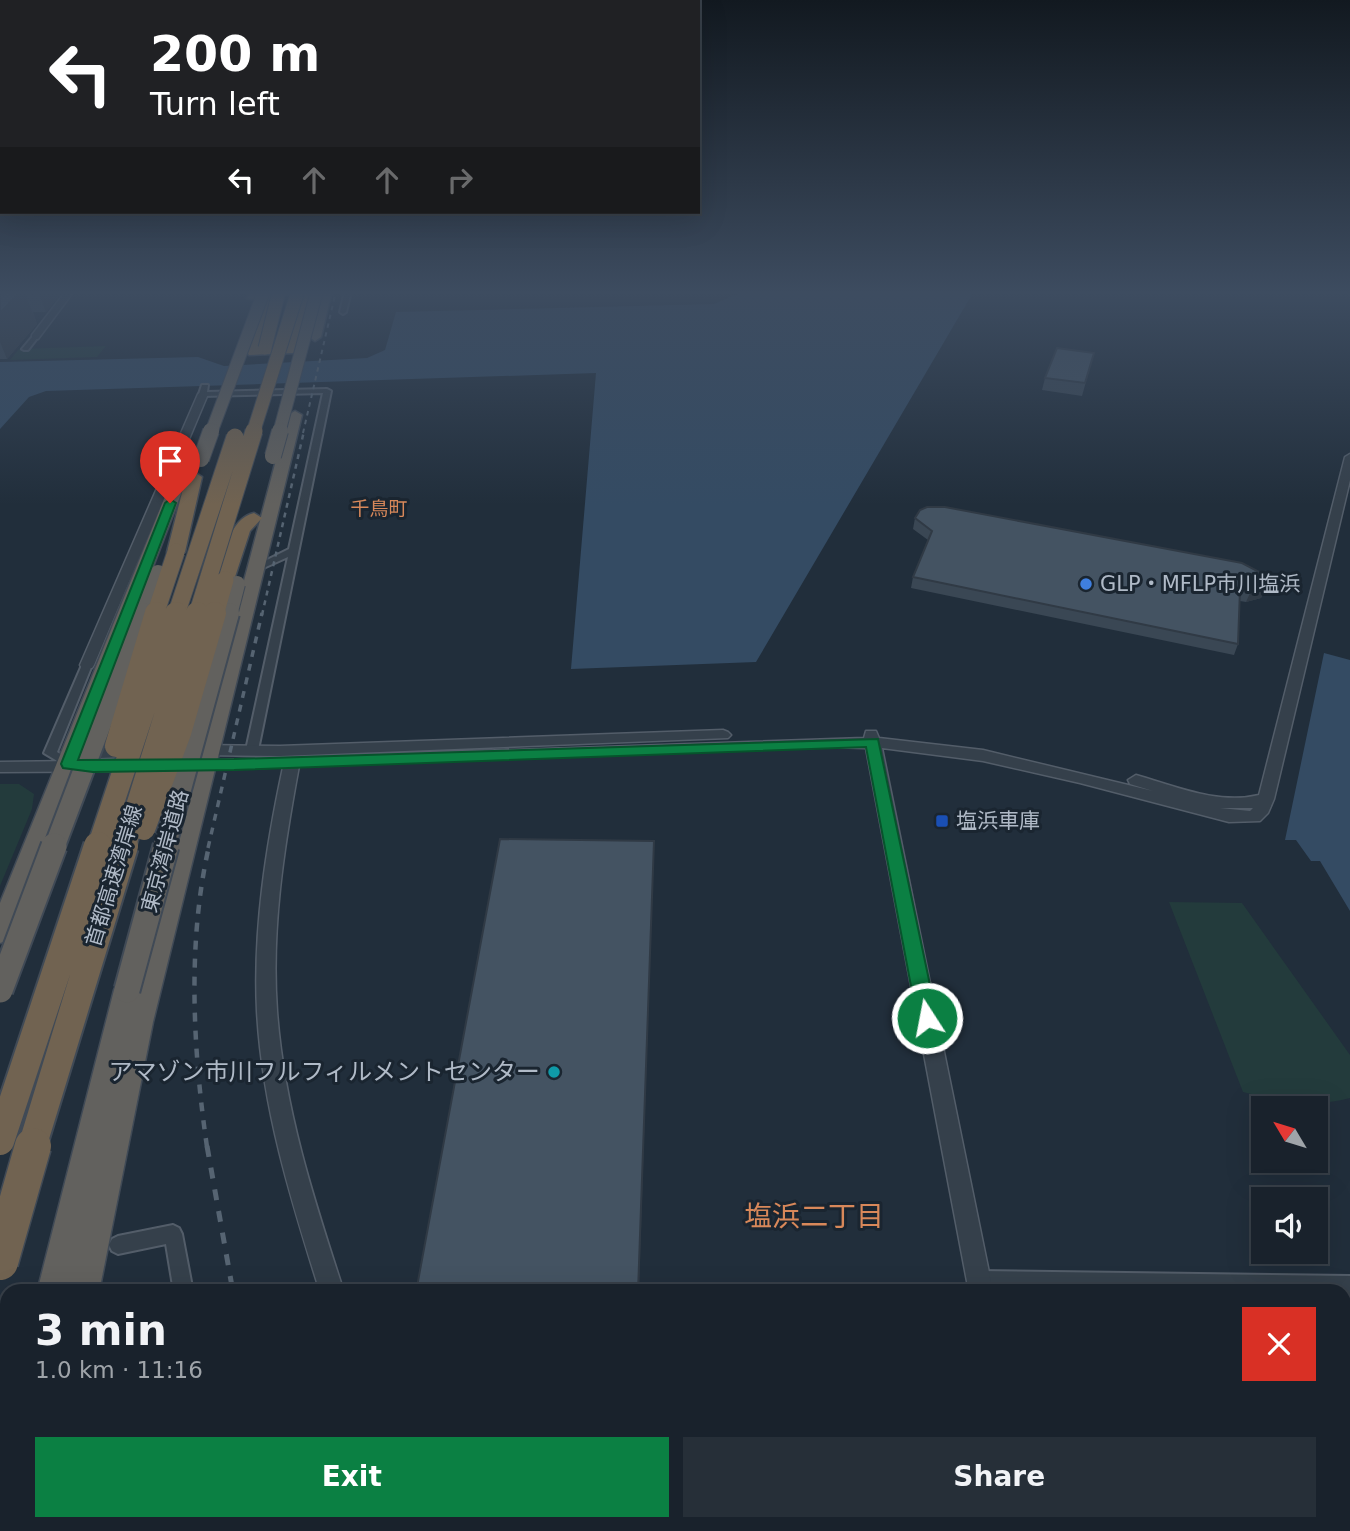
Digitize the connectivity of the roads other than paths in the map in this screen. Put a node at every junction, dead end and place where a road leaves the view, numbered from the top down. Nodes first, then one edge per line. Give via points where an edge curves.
1 (229, 362) edge
2 (231, 362) edge
3 (238, 362) edge
4 (260, 362) edge
5 (279, 362) edge
6 (296, 362) edge
7 (306, 362) edge
8 (307, 362) edge
9 (204, 391) joint
10 (327, 391) joint
11 (226, 394) junction
12 (286, 406) junction
13 (279, 456) junction
14 (1350, 457) edge
15 (194, 465) junction
16 (254, 518) joint
17 (294, 551) junction
18 (256, 568) junction
19 (231, 582) junction
20 (88, 665) joint
21 (872, 738) junction
22 (252, 750) junction
23 (385, 753) junction
24 (208, 757) junction
25 (292, 762) junction
26 (69, 764) junction
27 (0, 768) edge
28 (112, 801) junction
29 (0, 933) edge
30 (0, 990) edge
31 (54, 1070) junction
32 (0, 1141) edge
33 (118, 1245) dead end
34 (0, 1262) edge
35 (55, 1284) edge
36 (85, 1284) edge
37 (182, 1284) edge
38 (330, 1284) edge
39 (980, 1284) edge

1 - 15 highway
2 - 11 highway, bridge
3 - 11 highway, bridge
4 - 28 highway, 首都高速湾岸線, bridge
5 - 31 highway, 首都高速湾岸線, bridge via 266,391
6 - 12 highway, 東京湾岸道路, bridge
7 - 12 highway, bridge
8 - 13 highway, 東京湾岸道路
9 - 10 street
9 - 20 street
10 - 17 street
11 - 15 highway, bridge
12 - 13 highway, 東京湾岸道路, bridge
13 - 16 highway, 東京湾岸道路
13 - 18 highway, 東京湾岸道路
14 - 21 street via 1266,799 1237,805 1192,801 1001,756
15 - 26 highway
15 - 28 highway, bridge via 176,552 114,752 109,779
15 - 30 highway, bridge via 158,573
16 - 19 highway via 242,529
17 - 18 street
17 - 22 street
18 - 24 highway, 東京湾岸道路
19 - 31 highway, bridge via 93,980
19 - 35 highway, 東京湾岸道路, bridge
20 - 26 street via 50,753
21 - 23 street
21 - 39 street
22 - 23 street
22 - 24 street
23 - 25 street
24 - 25 street
24 - 26 street via 93,767
24 - 36 highway, 東京湾岸道路 via 137,1035
25 - 38 street via 270,895 267,1012 286,1139
26 - 27 street
26 - 29 highway
28 - 32 highway, 首都高速湾岸線, bridge
31 - 34 highway, 首都高速湾岸線, bridge
33 - 37 street via 173,1234

